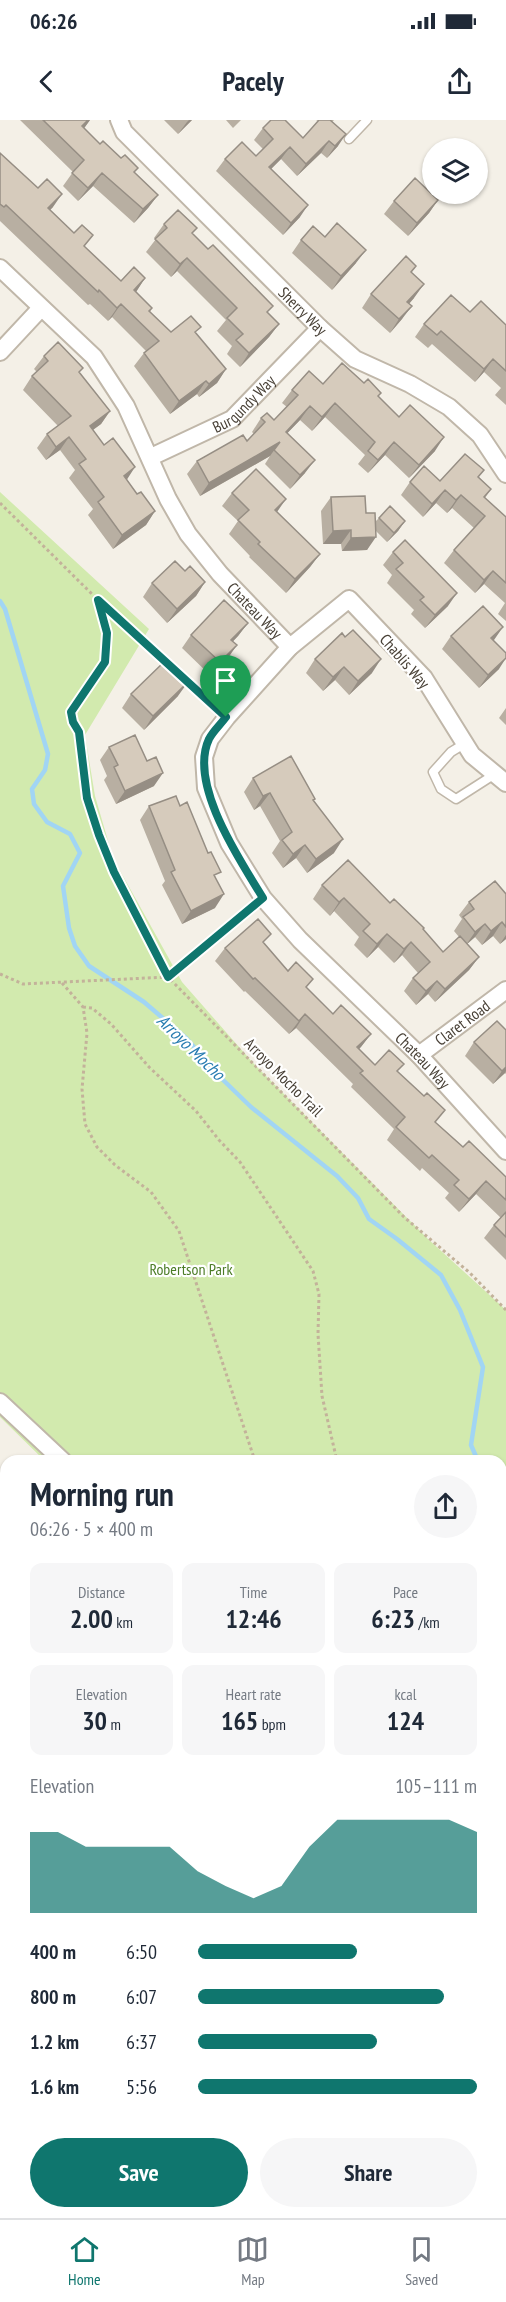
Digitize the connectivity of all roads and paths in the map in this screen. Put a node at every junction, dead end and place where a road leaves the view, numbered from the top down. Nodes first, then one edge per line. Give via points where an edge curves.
1 (119, 120) edge
2 (367, 120) edge
3 (349, 139) dead end
4 (0, 268) edge
5 (41, 308) junction
6 (320, 328) junction
7 (0, 352) edge
8 (151, 457) junction
9 (506, 474) edge
10 (0, 503) edge
11 (98, 600) junction
12 (290, 647) junction
13 (226, 717) junction
14 (464, 744) junction
15 (501, 778) edge
16 (263, 898) junction
17 (0, 974) edge
18 (168, 977) junction
19 (63, 983) junction
20 (506, 990) edge
21 (83, 1007) junction
22 (419, 1055) junction
23 (506, 1151) edge
24 (506, 1310) edge
25 (0, 1402) edge
26 (57, 1455) edge
27 (253, 1455) edge
28 (335, 1455) edge

1 - 6 street, Sherry Way via 124,132
2 - 3 lane
4 - 5 street, Chateau Way
5 - 7 street
5 - 8 street, Chateau Way via 94,357 126,406
6 - 8 street, Burgundy Way via 232,419
6 - 9 street, Sherry Way via 355,359 449,407 480,435
8 - 12 street, Chateau Way via 188,534 220,574
10 - 11 path
11 - 13 path
11 - 18 path, Arroyo Mocho Trail via 107,633 105,662 71,712 79,732 87,798 99,835
12 - 13 street, Chateau Way
12 - 14 street, Chablis Way via 350,599 424,678
13 - 16 street, Chateau Way via 210,739 204,757 207,788 229,843
14 - 15 street, Chablis Way
14 - 15 lane via 433,772 441,789 456,799
16 - 18 path
16 - 22 street, Chateau Way via 300,940
17 - 19 path via 22,984
18 - 19 path
18 - 24 path, Arroyo Mocho Trail via 404,1217 470,1273
19 - 21 path
20 - 22 street, Claret Road
21 - 27 path via 87,1033 82,1089 85,1124 97,1147 151,1192 179,1231
21 - 28 path via 92,1008 111,1024 196,1111 240,1162 314,1271 319,1294 322,1396
22 - 23 street, Chateau Way
25 - 26 street

